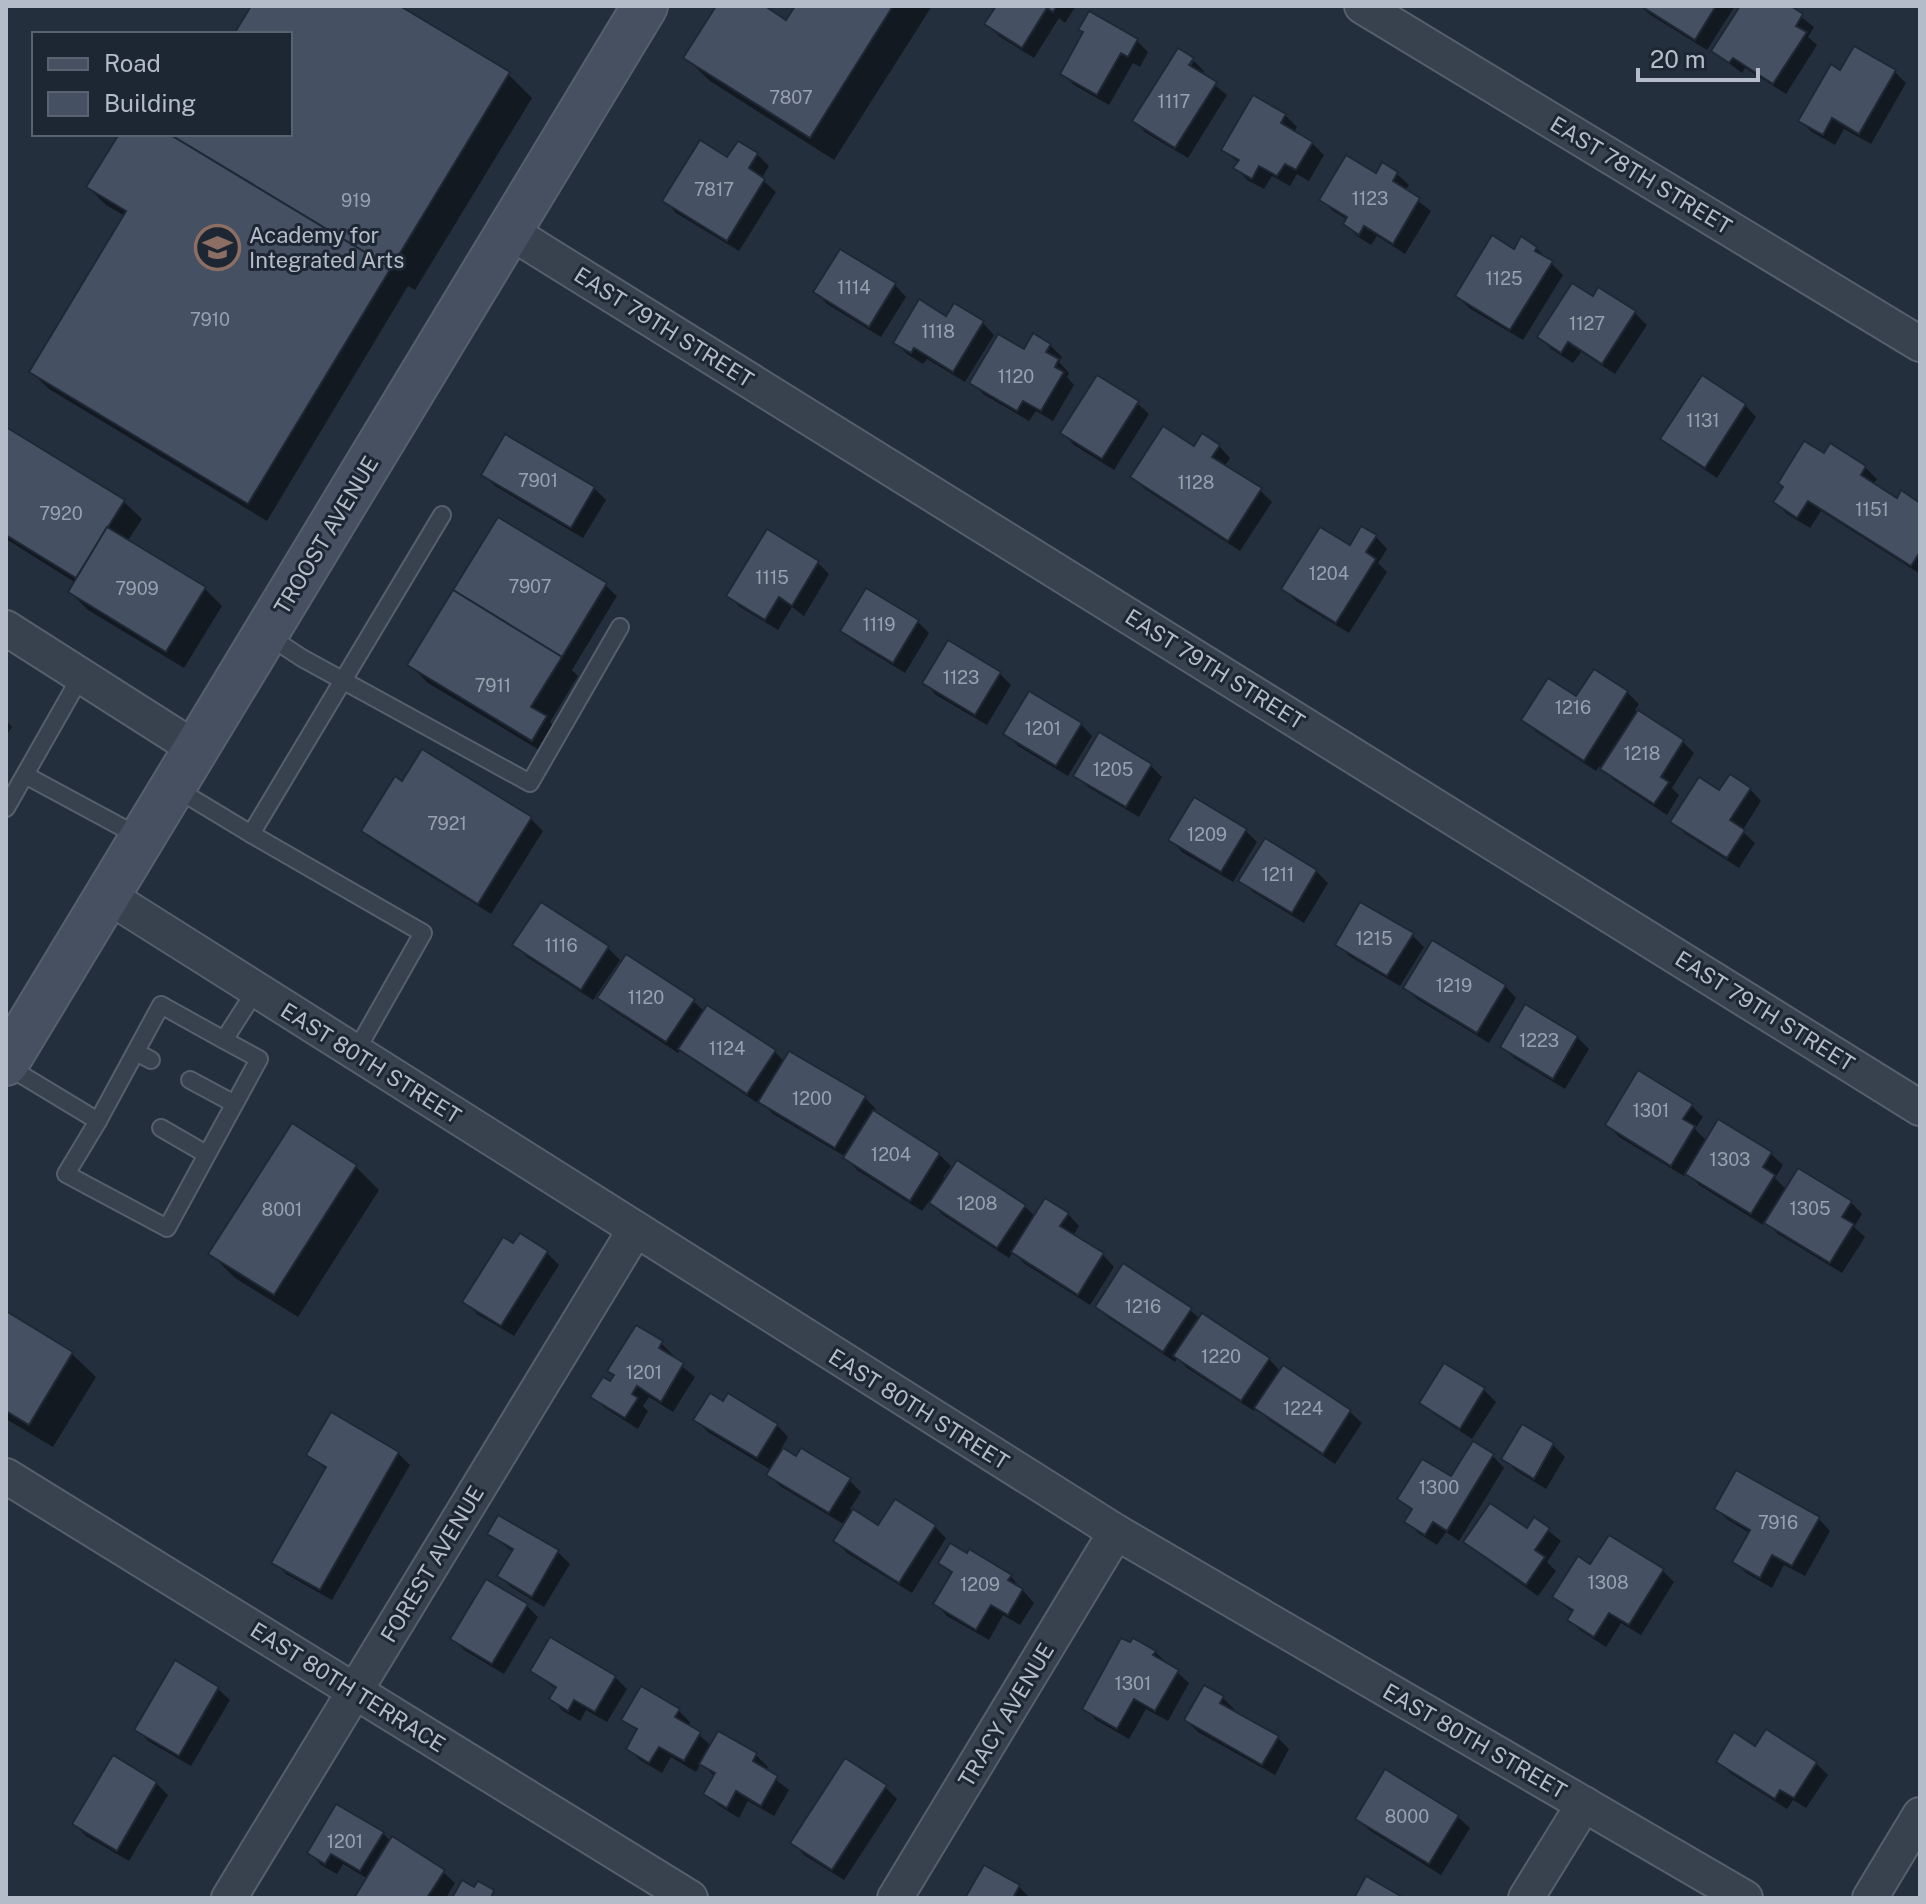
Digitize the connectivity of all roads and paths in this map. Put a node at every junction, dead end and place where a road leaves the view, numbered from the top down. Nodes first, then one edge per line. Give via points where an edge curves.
1 (1362, 6) edge
2 (636, 9) edge
3 (509, 231) junction
4 (1920, 344) edge
5 (442, 515) dead end
6 (620, 627) dead end
7 (6, 628) edge
8 (265, 634) junction
9 (81, 676) junction
10 (343, 680) junction
11 (196, 749) junction
12 (25, 775) junction
13 (173, 787) junction
14 (6, 808) edge
15 (251, 834) junction
16 (142, 838) junction
17 (108, 896) junction
18 (256, 990) junction
19 (224, 1040) junction
20 (355, 1053) junction
21 (6, 1064) edge
22 (190, 1080) dead end
23 (233, 1103) junction
24 (1920, 1108) edge
25 (98, 1121) junction
26 (161, 1128) dead end
27 (206, 1154) junction
28 (635, 1230) junction
29 (6, 1476) edge
30 (1116, 1532) junction
31 (355, 1691) junction
32 (1584, 1804) junction
33 (1920, 1815) edge
34 (229, 1898) edge
35 (690, 1898) edge
36 (895, 1898) edge
37 (1526, 1898) edge
38 (1745, 1898) edge
39 (1870, 1898) edge

1 - 4 street, EAST 78TH STREET
2 - 3 main road, TROOST AVENUE
3 - 8 main road, TROOST AVENUE
3 - 24 street, EAST 79TH STREET
5 - 10 lane
6 - 10 lane via 530,783
7 - 9 street
8 - 10 lane
8 - 11 main road, TROOST AVENUE
9 - 11 street
9 - 12 lane
10 - 15 lane
11 - 13 main road, TROOST AVENUE
12 - 14 lane
12 - 16 lane
13 - 15 lane
13 - 16 main road, TROOST AVENUE
15 - 20 lane via 423,933
16 - 17 main road, TROOST AVENUE
17 - 18 street, EAST 80TH STREET
17 - 21 main road, TROOST AVENUE
18 - 19 lane
18 - 20 street, EAST 80TH STREET
19 - 23 lane via 259,1059
19 - 25 lane via 161,1005 144,1056
20 - 28 street, EAST 80TH STREET
21 - 25 lane
22 - 23 lane
23 - 27 lane
25 - 27 lane via 66,1174 167,1228
26 - 27 lane
28 - 30 street, EAST 80TH STREET
28 - 31 street, FOREST AVENUE
29 - 31 street, EAST 80TH TERRACE
30 - 32 street, EAST 80TH STREET
30 - 36 street, TRACY AVENUE
31 - 34 street, FOREST AVENUE
31 - 35 street, EAST 80TH TERRACE
32 - 37 street
32 - 38 street, EAST 80TH STREET
33 - 39 street

